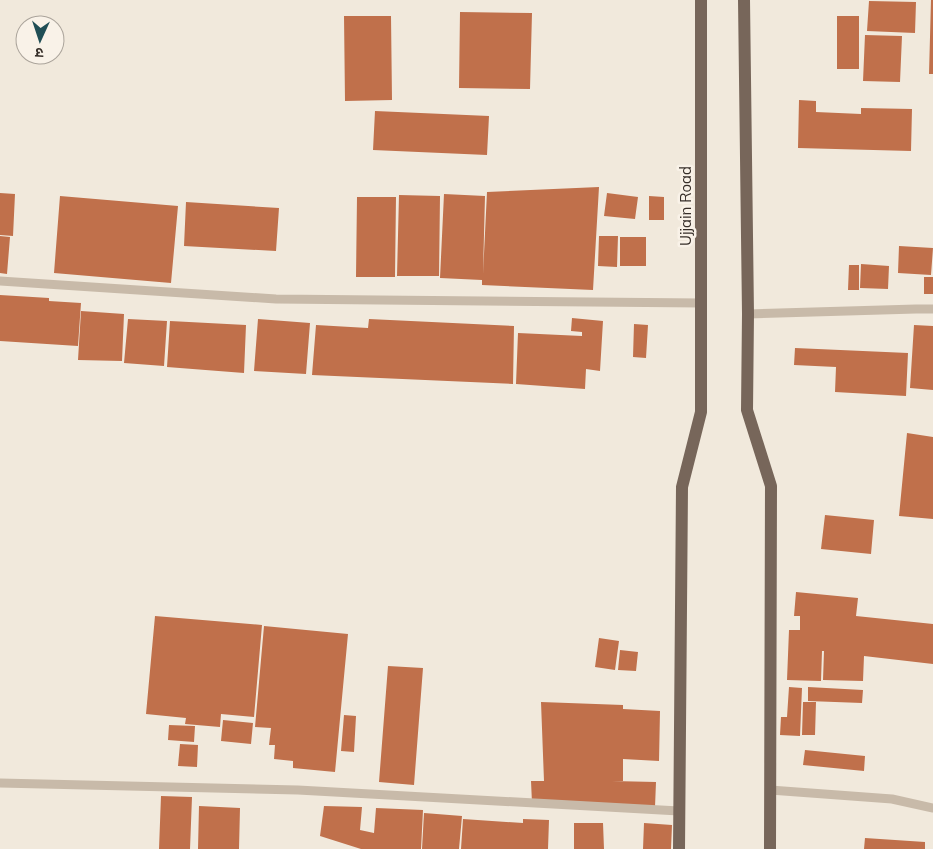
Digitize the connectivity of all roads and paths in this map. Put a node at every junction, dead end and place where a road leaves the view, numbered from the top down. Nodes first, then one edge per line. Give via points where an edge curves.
1 (701, 0) edge
2 (744, 0) edge
3 (0, 281) edge
4 (701, 303) junction
5 (933, 309) edge
6 (748, 314) junction
7 (0, 783) edge
8 (770, 790) junction
9 (933, 808) edge
10 (679, 811) junction
11 (679, 849) edge
12 (770, 849) edge

1 - 4 main road, Ujjain Road
2 - 6 main road
3 - 4 lane via 276,298
4 - 10 main road, Ujjain Road via 701,412 682,487
5 - 6 lane
6 - 8 main road via 748,410 771,486
7 - 10 lane via 298,790
8 - 9 lane via 892,799
8 - 12 main road
10 - 11 main road, Ujjain Road

